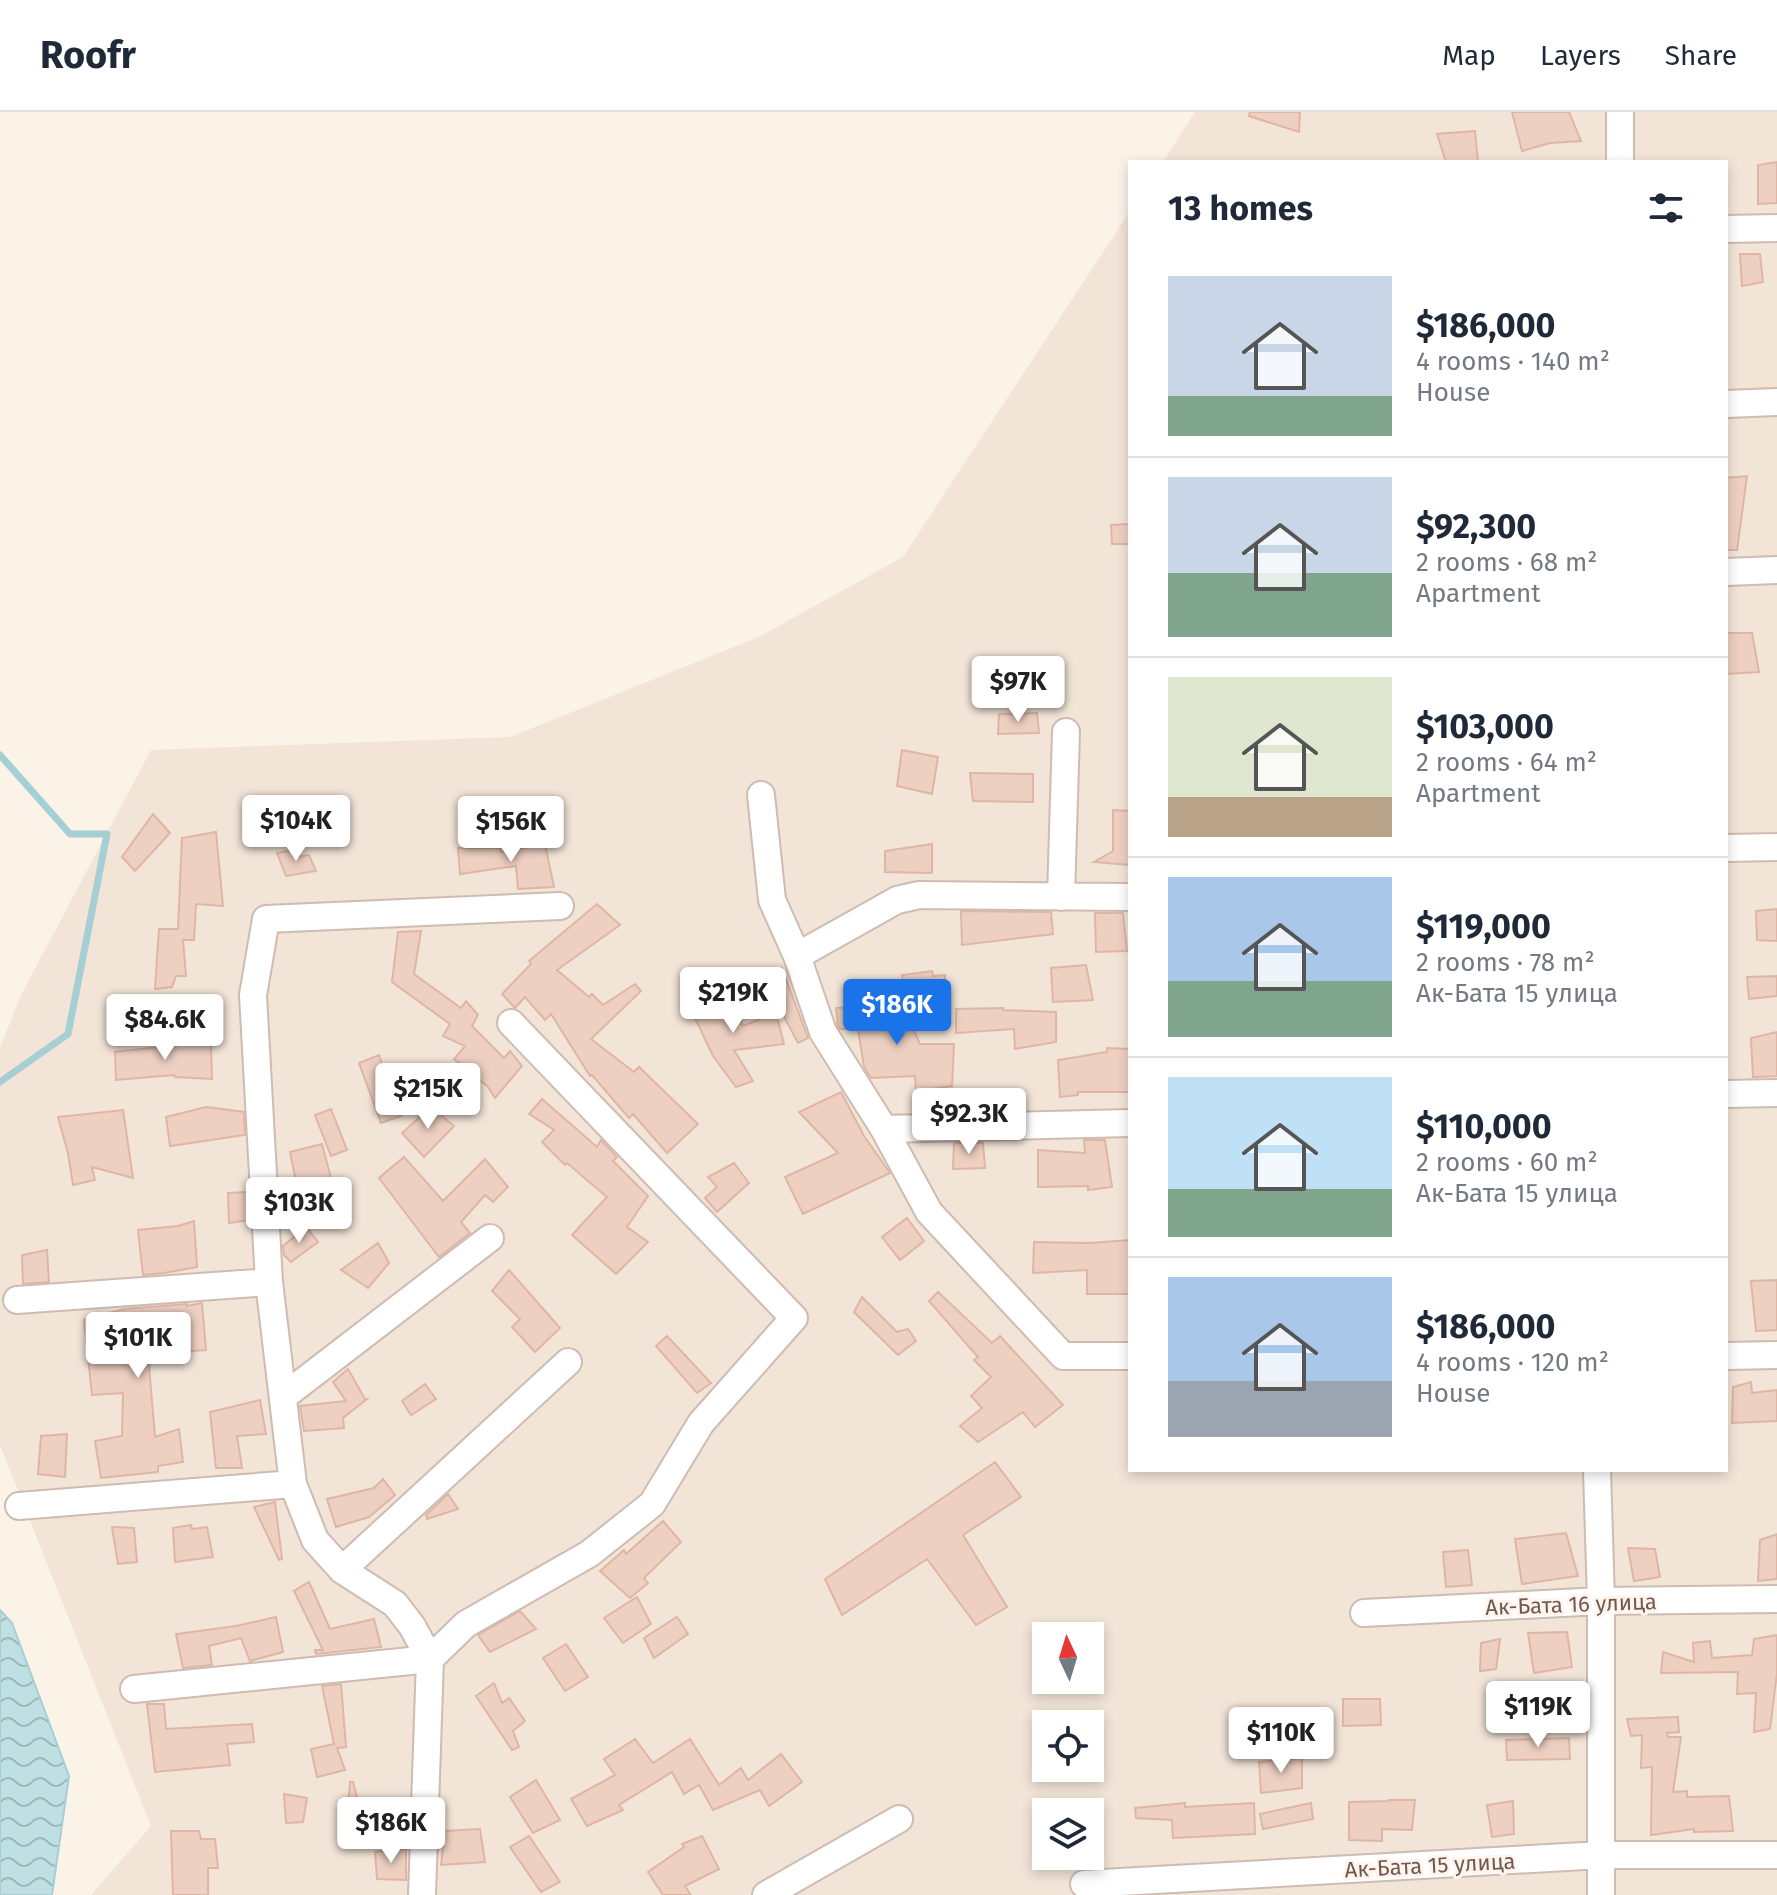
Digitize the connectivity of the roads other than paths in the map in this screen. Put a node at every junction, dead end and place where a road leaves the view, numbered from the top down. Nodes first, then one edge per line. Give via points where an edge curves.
1 (1620, 112) edge
2 (1620, 160) edge
3 (1777, 228) edge
4 (1728, 229) edge
5 (1777, 402) edge
6 (1728, 404) edge
7 (1777, 570) edge
8 (1728, 572) edge
9 (1066, 732) dead end
10 (761, 795) dead end
11 (1777, 847) edge
12 (1728, 848) edge
13 (1061, 897) junction
14 (1128, 897) edge
15 (560, 906) dead end
16 (797, 956) junction
17 (511, 1023) dead end
18 (1777, 1093) edge
19 (1728, 1094) edge
20 (1128, 1123) edge
21 (884, 1129) junction
22 (490, 1238) dead end
23 (269, 1282) junction
24 (17, 1300) dead end
25 (1777, 1355) edge
26 (1128, 1356) edge
27 (1728, 1356) edge
28 (568, 1362) dead end
29 (283, 1397) junction
30 (1597, 1472) edge
31 (293, 1484) junction
32 (19, 1506) dead end
33 (342, 1570) junction
34 (1777, 1599) edge
35 (1601, 1601) junction
36 (1364, 1613) dead end
37 (430, 1659) junction
38 (134, 1689) dead end
39 (899, 1819) dead end
40 (1602, 1855) junction
41 (1777, 1855) edge
42 (1084, 1884) dead end
43 (422, 1895) edge
44 (766, 1895) edge
45 (1601, 1895) edge

1 - 2 street
3 - 4 street
5 - 6 street
7 - 8 street
9 - 13 street
10 - 16 street via 772,900
11 - 12 street
13 - 14 street
13 - 16 street via 919,895 897,900
15 - 23 street via 266,919 253,995
16 - 21 street via 823,1032
17 - 37 street via 794,1318 701,1423 652,1504 589,1554 466,1624
18 - 19 street
20 - 21 street
21 - 26 street via 929,1212 1063,1356
22 - 29 street
23 - 24 street
23 - 29 street
25 - 27 street
28 - 33 street
29 - 31 street
30 - 35 street
31 - 32 street
31 - 33 street via 315,1540
33 - 37 street via 395,1604
34 - 35 street, Ак-Бата 16 улица
35 - 36 street, Ак-Бата 16 улица
35 - 40 street
37 - 38 street
37 - 43 street
39 - 44 street
40 - 41 street, Ак-Бата 15 улица
40 - 42 street, Ак-Бата 15 улица
40 - 45 street

